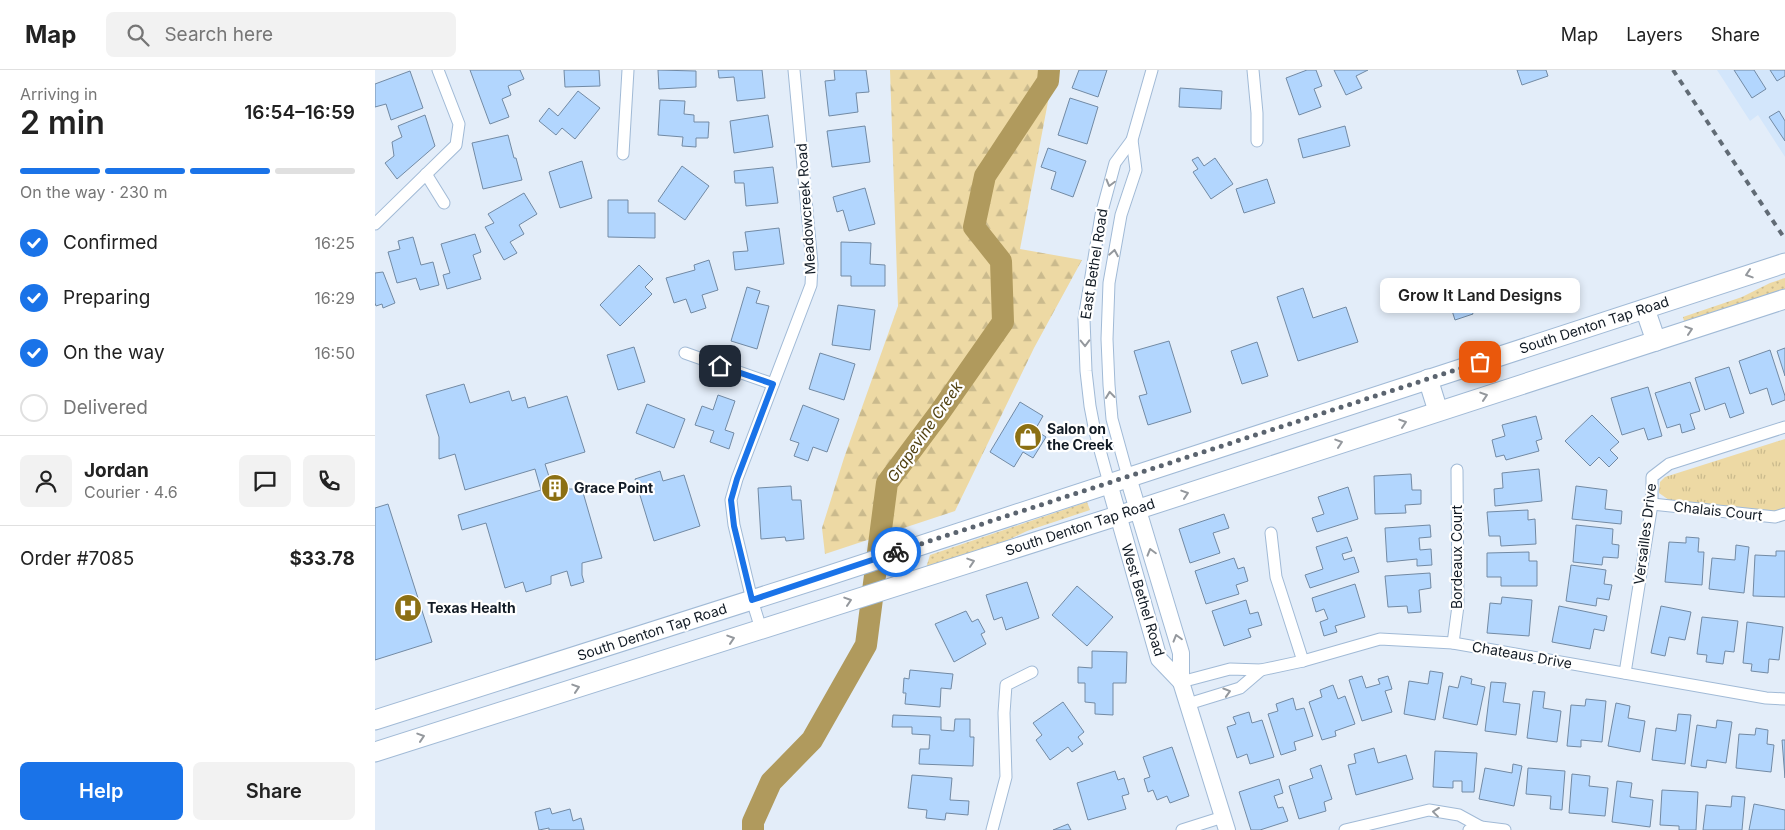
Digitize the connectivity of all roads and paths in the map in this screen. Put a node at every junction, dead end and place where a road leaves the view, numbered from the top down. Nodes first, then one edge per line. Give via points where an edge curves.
1 (438, 70) edge
2 (628, 70) edge
3 (794, 70) edge
4 (1152, 70) edge
5 (1253, 70) edge
6 (1132, 140) junction
7 (1257, 141) dead end
8 (623, 154) dead end
9 (426, 174) junction
10 (443, 203) dead end
11 (375, 224) edge
12 (1785, 262) edge
13 (1785, 299) edge
14 (1645, 308) junction
15 (1656, 341) junction
16 (685, 353) dead end
17 (1428, 379) junction
18 (773, 384) junction
19 (1438, 411) junction
20 (1785, 427) edge
21 (1457, 470) dead end
22 (1128, 477) junction
23 (1109, 483) junction
24 (1652, 504) junction
25 (1139, 509) junction
26 (1785, 514) edge
27 (1118, 516) junction
28 (1271, 533) dead end
29 (752, 600) junction
30 (761, 629) junction
31 (1453, 643) junction
32 (1303, 661) junction
33 (1261, 670) junction
34 (1032, 672) dead end
35 (1625, 673) junction
36 (1181, 682) junction
37 (489, 684) junction
38 (1785, 698) edge
39 (1188, 704) junction
40 (499, 713) junction
41 (375, 720) edge
42 (375, 752) edge
43 (1225, 824) edge
44 (1481, 827) junction
45 (992, 830) edge
46 (1182, 830) edge
47 (1345, 830) edge
48 (1469, 830) edge
49 (1505, 830) edge

1 - 9 street via 459,124 456,144
2 - 8 street
3 - 18 street, Meadowcreek Road via 812,264 811,285
4 - 6 street, East Bethel Road
5 - 7 street
22 -> 6 street, East Bethel Road via 1112,419 1107,339 1109,283 1121,214 1136,170
6 -> 23 street, East Bethel Road via 1115,163 1101,215 1084,319 1085,371 1090,406
9 - 10 street
9 - 11 street
12 -> 14 main road, South Denton Tap Road
15 -> 13 main road, South Denton Tap Road
14 - 15 main road
14 - 17 main road, South Denton Tap Road
19 -> 15 main road, South Denton Tap Road
16 - 18 street
17 - 19 main road
17 - 22 main road, South Denton Tap Road
18 - 29 street, Meadowcreek Road via 731,500
25 -> 19 main road, South Denton Tap Road
20 - 24 street, Versailles Drive via 1669,464 1652,477
21 - 31 street, Bordeaux Court via 1458,606
22 - 23 main road, South Denton Tap Road
22 - 25 main road, West Bethel Road
23 - 27 main road, West Bethel Road
23 - 29 main road, South Denton Tap Road
24 - 26 street, Chalais Court via 1775,517
24 - 35 street, Versailles Drive
25 - 27 main road, South Denton Tap Road
36 -> 25 main road, West Bethel Road via 1181,653
30 -> 27 main road, South Denton Tap Road
27 - 36 main road, West Bethel Road via 1159,659
28 - 32 street via 1276,577
29 - 30 street, Meadowcreek Road
29 - 37 main road, South Denton Tap Road
40 -> 30 main road, South Denton Tap Road
31 - 32 street, Chateaus Drive via 1381,639
31 - 35 street, Chateaus Drive
32 - 33 street, Chateaus Drive
33 - 36 street, Chateaus Drive via 1230,669
39 -> 33 street, Chateaus Drive via 1240,688
34 - 45 street via 1006,685 1006,776
35 - 38 street, Chateaus Drive via 1766,698
36 - 39 main road, West Bethel Road
37 - 40 main road
37 - 41 main road, South Denton Tap Road
39 - 43 main road, West Bethel Road
42 -> 40 main road, South Denton Tap Road
43 - 46 street
44 -> 47 street via 1459,815 1429,810
44 - 48 street
44 - 49 street

